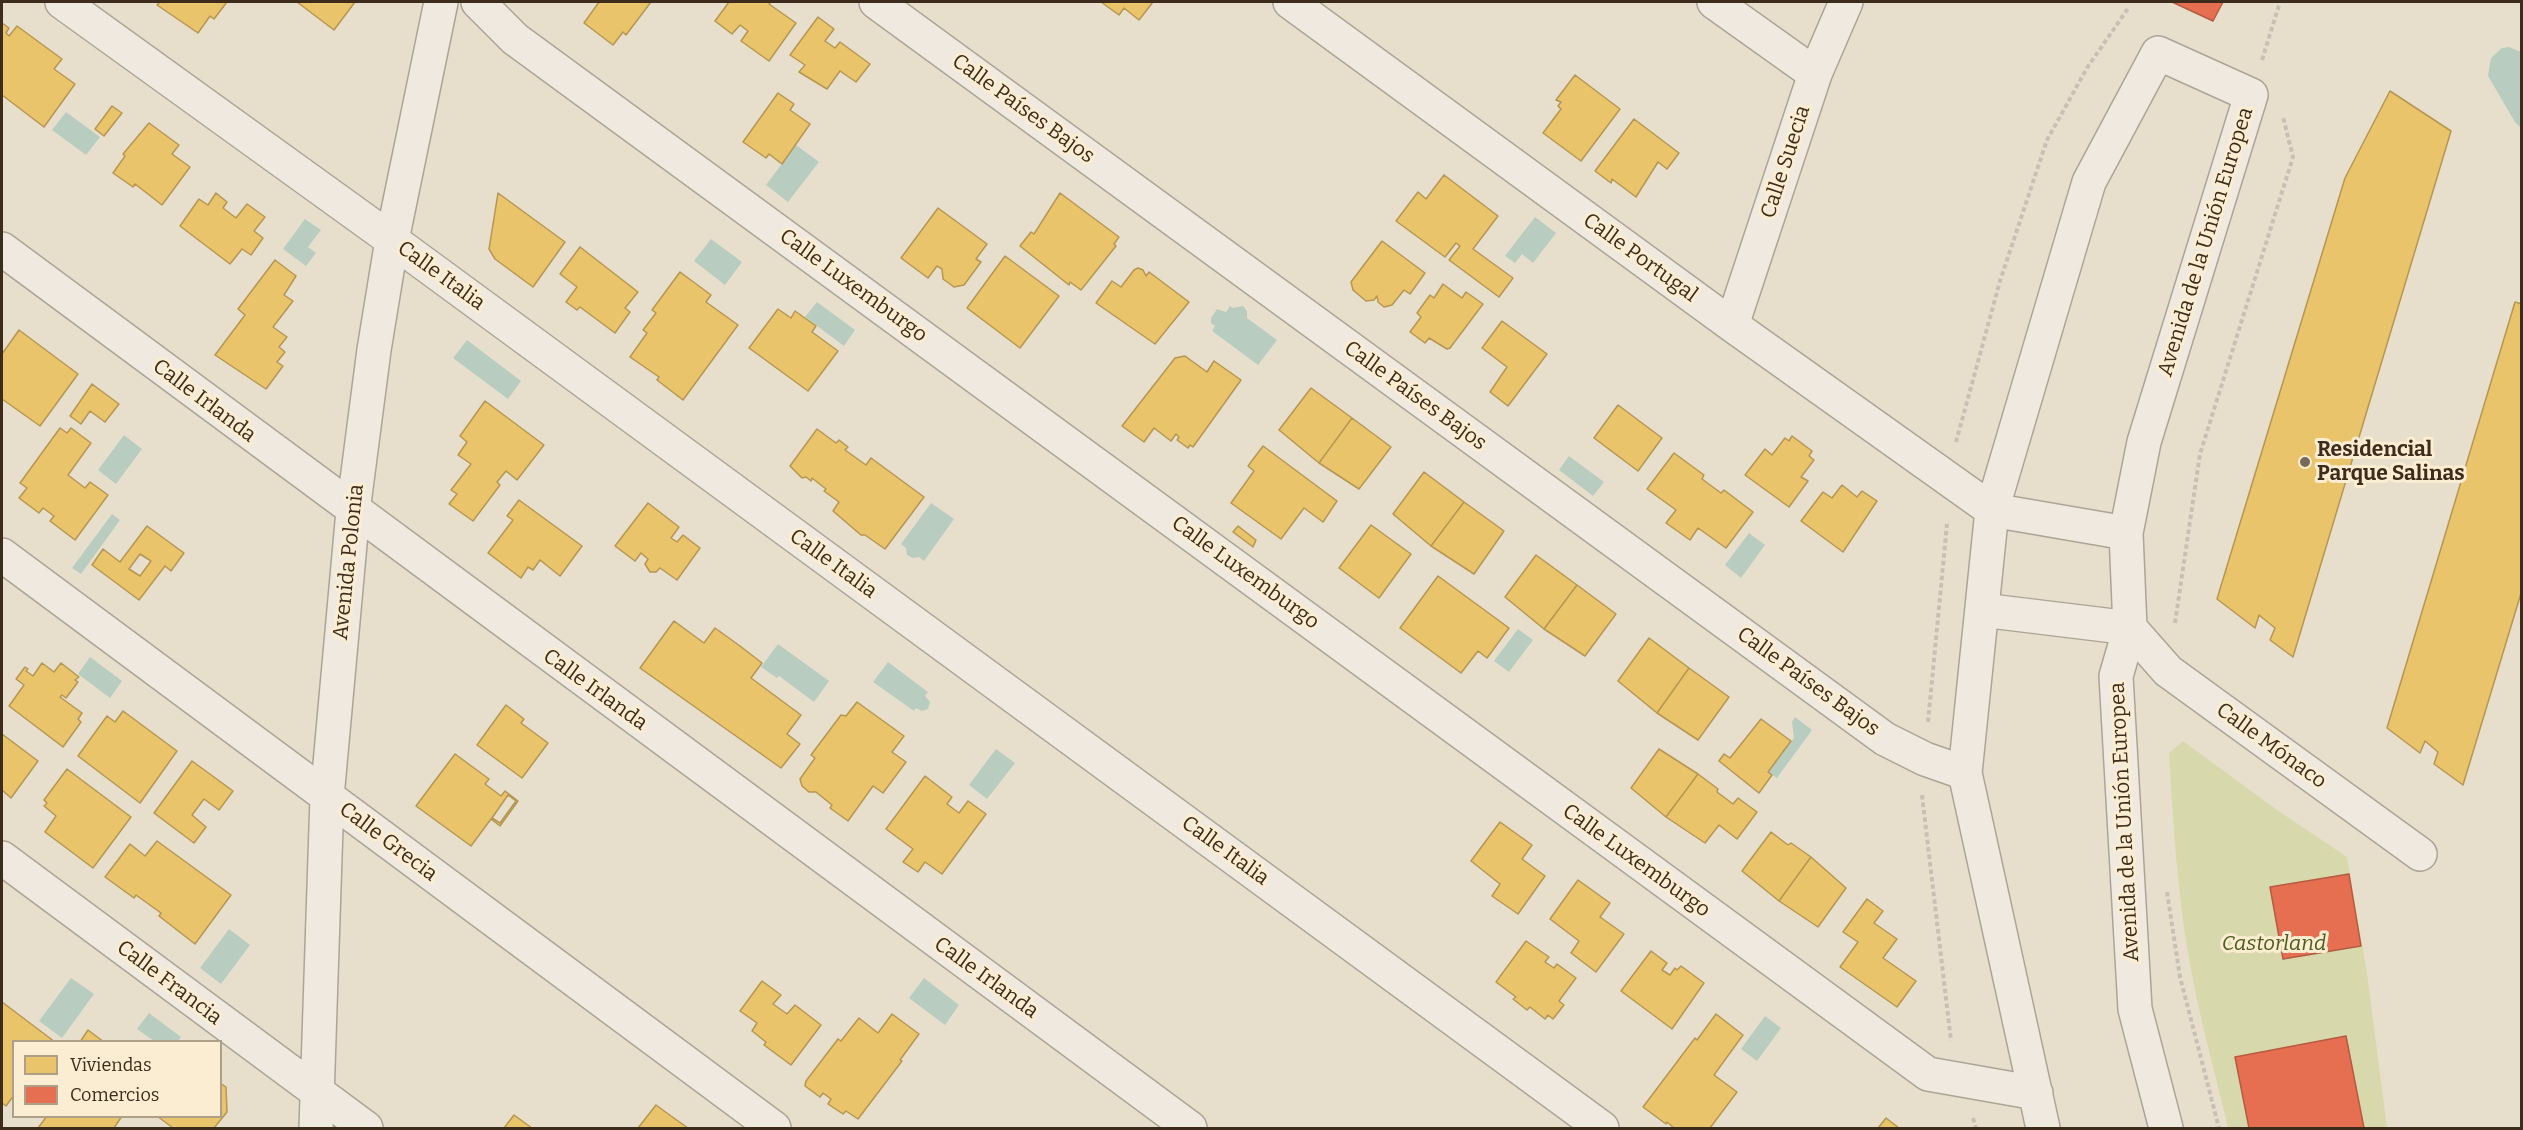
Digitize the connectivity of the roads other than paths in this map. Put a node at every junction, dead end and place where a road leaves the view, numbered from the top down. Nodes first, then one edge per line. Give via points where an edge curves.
1 (62, 2) edge
2 (441, 2) edge
3 (478, 2) edge
4 (876, 2) edge
5 (1290, 2) edge
6 (1713, 2) edge
7 (1846, 2) edge
8 (1815, 74) junction
9 (392, 240) junction
10 (2, 249) edge
11 (1732, 326) junction
12 (1992, 510) junction
13 (353, 511) junction
14 (2126, 533) junction
15 (2, 555) edge
16 (1982, 610) junction
17 (2130, 628) junction
18 (1965, 773) junction
19 (327, 797) junction
20 (2420, 854) dead end
21 (2, 858) edge
22 (317, 1092) junction
23 (2036, 1093) junction
24 (316, 1128) edge
25 (366, 1128) edge
26 (774, 1128) edge
27 (1190, 1128) edge
28 (1602, 1128) edge
29 (2043, 1128) edge
30 (2166, 1128) edge

1 - 9 street, Calle Italia
2 - 9 street, Avenida Polonia
3 - 23 street, Calle Luxemburgo via 515,39 1928,1074
4 - 18 street, Calle Países Bajos via 1885,739 1924,759
5 - 11 street, Calle Portugal
6 - 8 street
7 - 8 street, Calle Suecia
8 - 11 street, Calle Suecia
9 - 13 street, Avenida Polonia
9 - 28 street, Calle Italia
10 - 13 street, Calle Irlanda
11 - 12 street, Calle Portugal
12 - 14 street
12 - 14 street, Avenida de la Unión Europea via 2089,182 2157,53 2251,95 2144,442
12 - 16 street, Avenida de la Unión Europea
13 - 19 street, Avenida Polonia
13 - 27 street, Calle Irlanda
14 - 17 street, Avenida de la Unión Europea
15 - 19 street, Calle Grecia
16 - 17 street
16 - 18 street, Avenida de la Unión Europea
17 - 20 street, Calle Mónaco via 2168,671
17 - 30 street, Avenida de la Unión Europea via 2116,676 2135,1009
18 - 23 street, Avenida de la Unión Europea
19 - 22 street, Avenida Polonia
19 - 26 street, Calle Grecia
21 - 22 street, Calle Francia
22 - 24 street, Avenida Polonia
22 - 25 street, Calle Francia
23 - 29 street, Avenida de la Unión Europea

